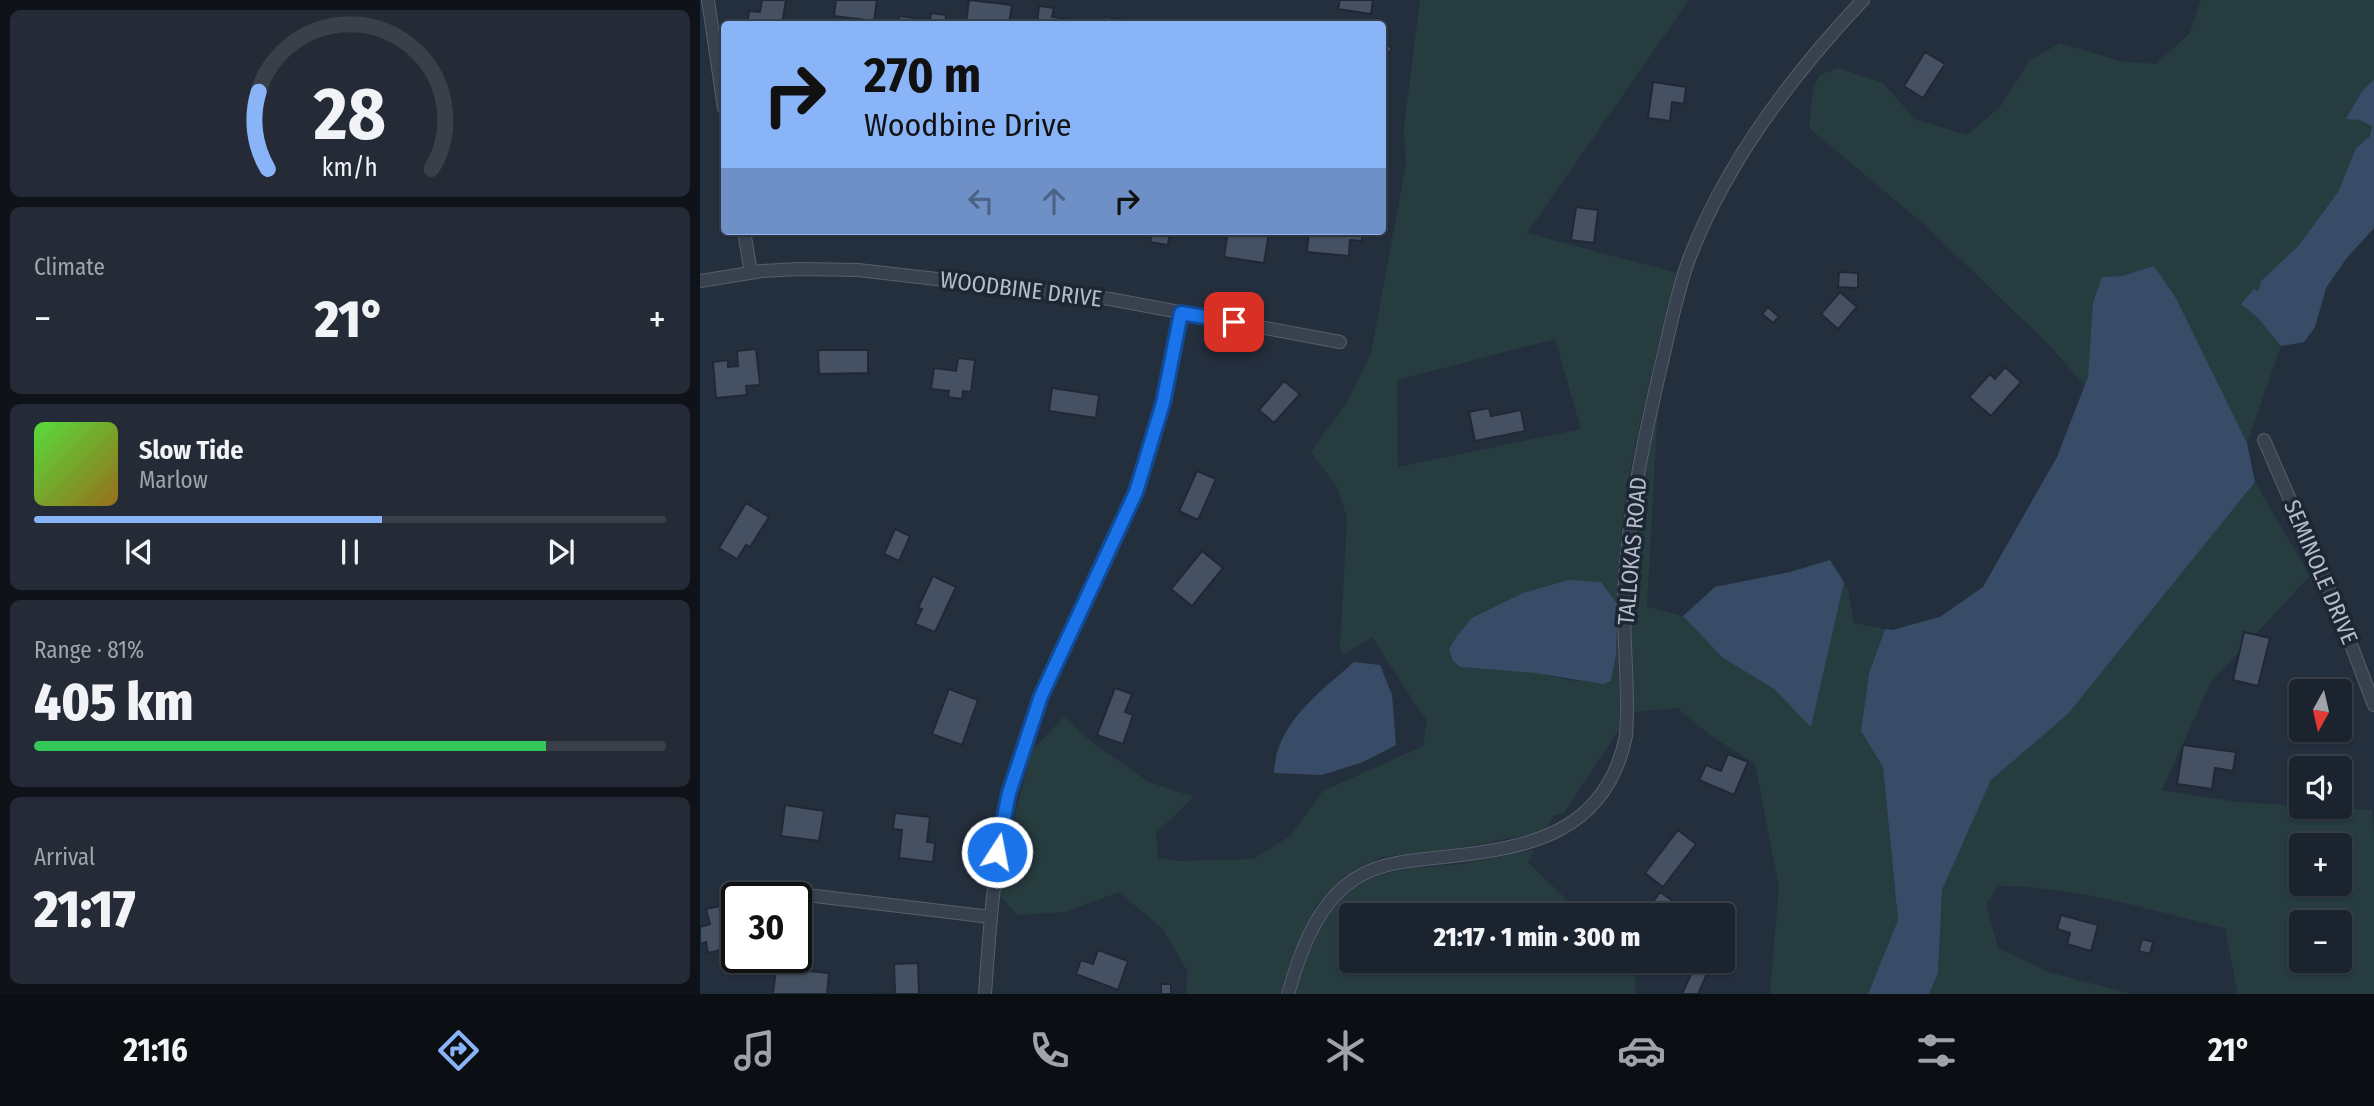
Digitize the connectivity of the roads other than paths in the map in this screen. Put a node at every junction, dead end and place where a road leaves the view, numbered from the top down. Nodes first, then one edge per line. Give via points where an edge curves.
1 (708, 0) edge
2 (1863, 0) edge
3 (721, 88) edge
4 (745, 235) edge
5 (751, 272) junction
6 (700, 281) edge
7 (1181, 313) junction
8 (1340, 342) dead end
9 (2264, 440) dead end
10 (2374, 705) edge
11 (812, 896) edge
12 (990, 917) junction
13 (985, 994) edge
14 (1287, 994) edge

1 - 3 street
2 - 14 street, TALLOKAS ROAD via 1788,87 1748,146 1697,241 1679,289 1639,466 1625,580 1626,736 1611,781 1586,812 1534,842 1385,864 1361,875 1322,911
4 - 5 street
5 - 6 street, WOODBINE DRIVE
5 - 7 street, WOODBINE DRIVE via 858,270 1110,299
7 - 8 street, WOODBINE DRIVE
7 - 12 street via 1163,403 1136,492 1041,696 1024,744 1006,805
9 - 10 street, SEMINOLE DRIVE
11 - 12 street
12 - 13 street

